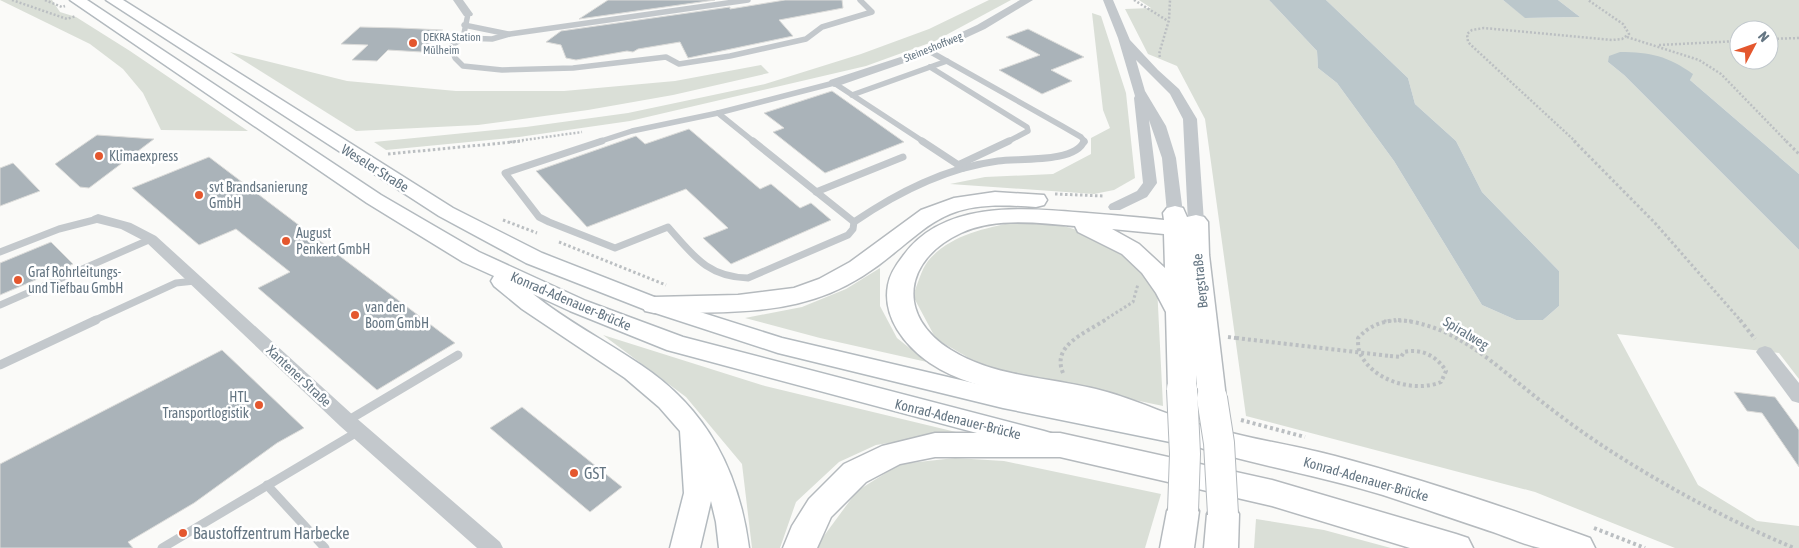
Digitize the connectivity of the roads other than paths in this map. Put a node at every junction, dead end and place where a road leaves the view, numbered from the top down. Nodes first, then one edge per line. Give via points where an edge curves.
1 (76, 0) edge
2 (113, 0) edge
3 (458, 0) edge
4 (748, 0) edge
5 (860, 0) edge
6 (1028, 0) edge
7 (1108, 0) edge
8 (466, 20) junction
9 (510, 34) junction
10 (463, 38) junction
11 (1124, 38) junction
12 (929, 51) junction
13 (947, 61) junction
14 (930, 67) junction
15 (834, 83) junction
16 (1139, 91) junction
17 (852, 95) junction
18 (718, 113) junction
19 (904, 157) dead end
20 (960, 166) junction
21 (816, 192) junction
22 (1111, 201) junction
23 (1061, 218) junction
24 (98, 219) joint
25 (1182, 221) junction
26 (854, 222) junction
27 (151, 239) junction
28 (0, 252) edge
29 (471, 257) junction
30 (195, 280) junction
31 (0, 305) edge
32 (654, 305) junction
33 (1180, 316) junction
34 (1765, 352) road end
35 (458, 355) dead end
36 (0, 365) edge
37 (1799, 396) edge
38 (1220, 419) junction
39 (353, 426) junction
40 (692, 427) junction
41 (1060, 445) junction
42 (267, 485) junction
43 (1581, 536) edge
44 (162, 548) edge
45 (325, 548) edge
46 (492, 548) edge
47 (685, 548) edge
48 (734, 548) edge
49 (800, 548) edge
50 (1177, 548) edge
51 (1220, 548) edge
52 (1456, 548) edge

1 - 29 main road, Weseler Straße via 374,199
2 - 32 main road, Weseler Straße via 446,212 534,258
3 - 8 street
4 - 9 lane
5 - 10 lane via 872,12 822,27 806,39 679,64 666,57 573,68 502,70 463,66 455,58 451,46
6 - 12 street, Steineshoffweg
7 - 11 street, Bergstraße
8 - 9 lane
8 - 10 lane
9 - 10 lane via 492,39
11 - 16 street, Bergstraße
11 - 25 street, Bergstraße via 1175,92 1190,119
12 - 13 lane
12 - 15 street, Steineshoffweg
13 - 14 lane
13 - 20 lane via 1023,102 1085,142 1082,147 1062,156
14 - 17 lane
14 - 20 lane via 1027,127 1028,132 1022,136
15 - 17 lane
15 - 18 lane
16 - 22 street via 1150,183 1142,194
16 - 25 street, Bergstraße via 1159,126
17 - 20 lane
18 - 21 lane
18 - 26 lane via 632,131 505,173 539,216 549,222 615,248 668,227 707,269 734,278 748,278 848,235 854,229
19 - 21 lane
20 - 26 lane via 923,180
21 - 26 lane
22 - 25 main road
22 - 32 main road via 972,200 930,215 860,267 818,289 766,302
23 - 25 main road
23 - 33 main road via 1117,239 1142,257 1165,285
23 - 38 main road via 1009,215 978,220 959,225 930,242 907,264 900,279 902,311 909,326 925,344 948,360 983,375 1103,402
24 - 27 street, Xantener Straße via 126,226
24 - 28 lane via 59,229
25 - 33 main road, Bergstraße
25 - 38 main road, Bergstraße via 1197,255
27 - 30 street, Xantener Straße
27 - 31 lane
29 - 40 main road via 530,304 634,372 668,400
29 - 41 main road, Konrad-Adenauer-Brücke via 578,306 676,344
30 - 36 lane via 176,283
30 - 39 street, Xantener Straße
32 - 38 main road, Konrad-Adenauer-Brücke via 848,364 1003,399
33 - 50 main road, Bergstraße, bridge via 1184,454
34 - 37 street
35 - 39 lane
38 - 43 main road, Konrad-Adenauer-Brücke via 1317,464
38 - 51 main road, Bergstraße, bridge via 1223,514
39 - 42 lane
39 - 46 street, Xantener Straße
40 - 47 main road via 698,493
40 - 48 main road via 716,469
41 - 49 main road via 935,445 893,454 855,473 820,508
41 - 52 main road, Konrad-Adenauer-Brücke via 1272,494
42 - 44 lane
42 - 45 lane

